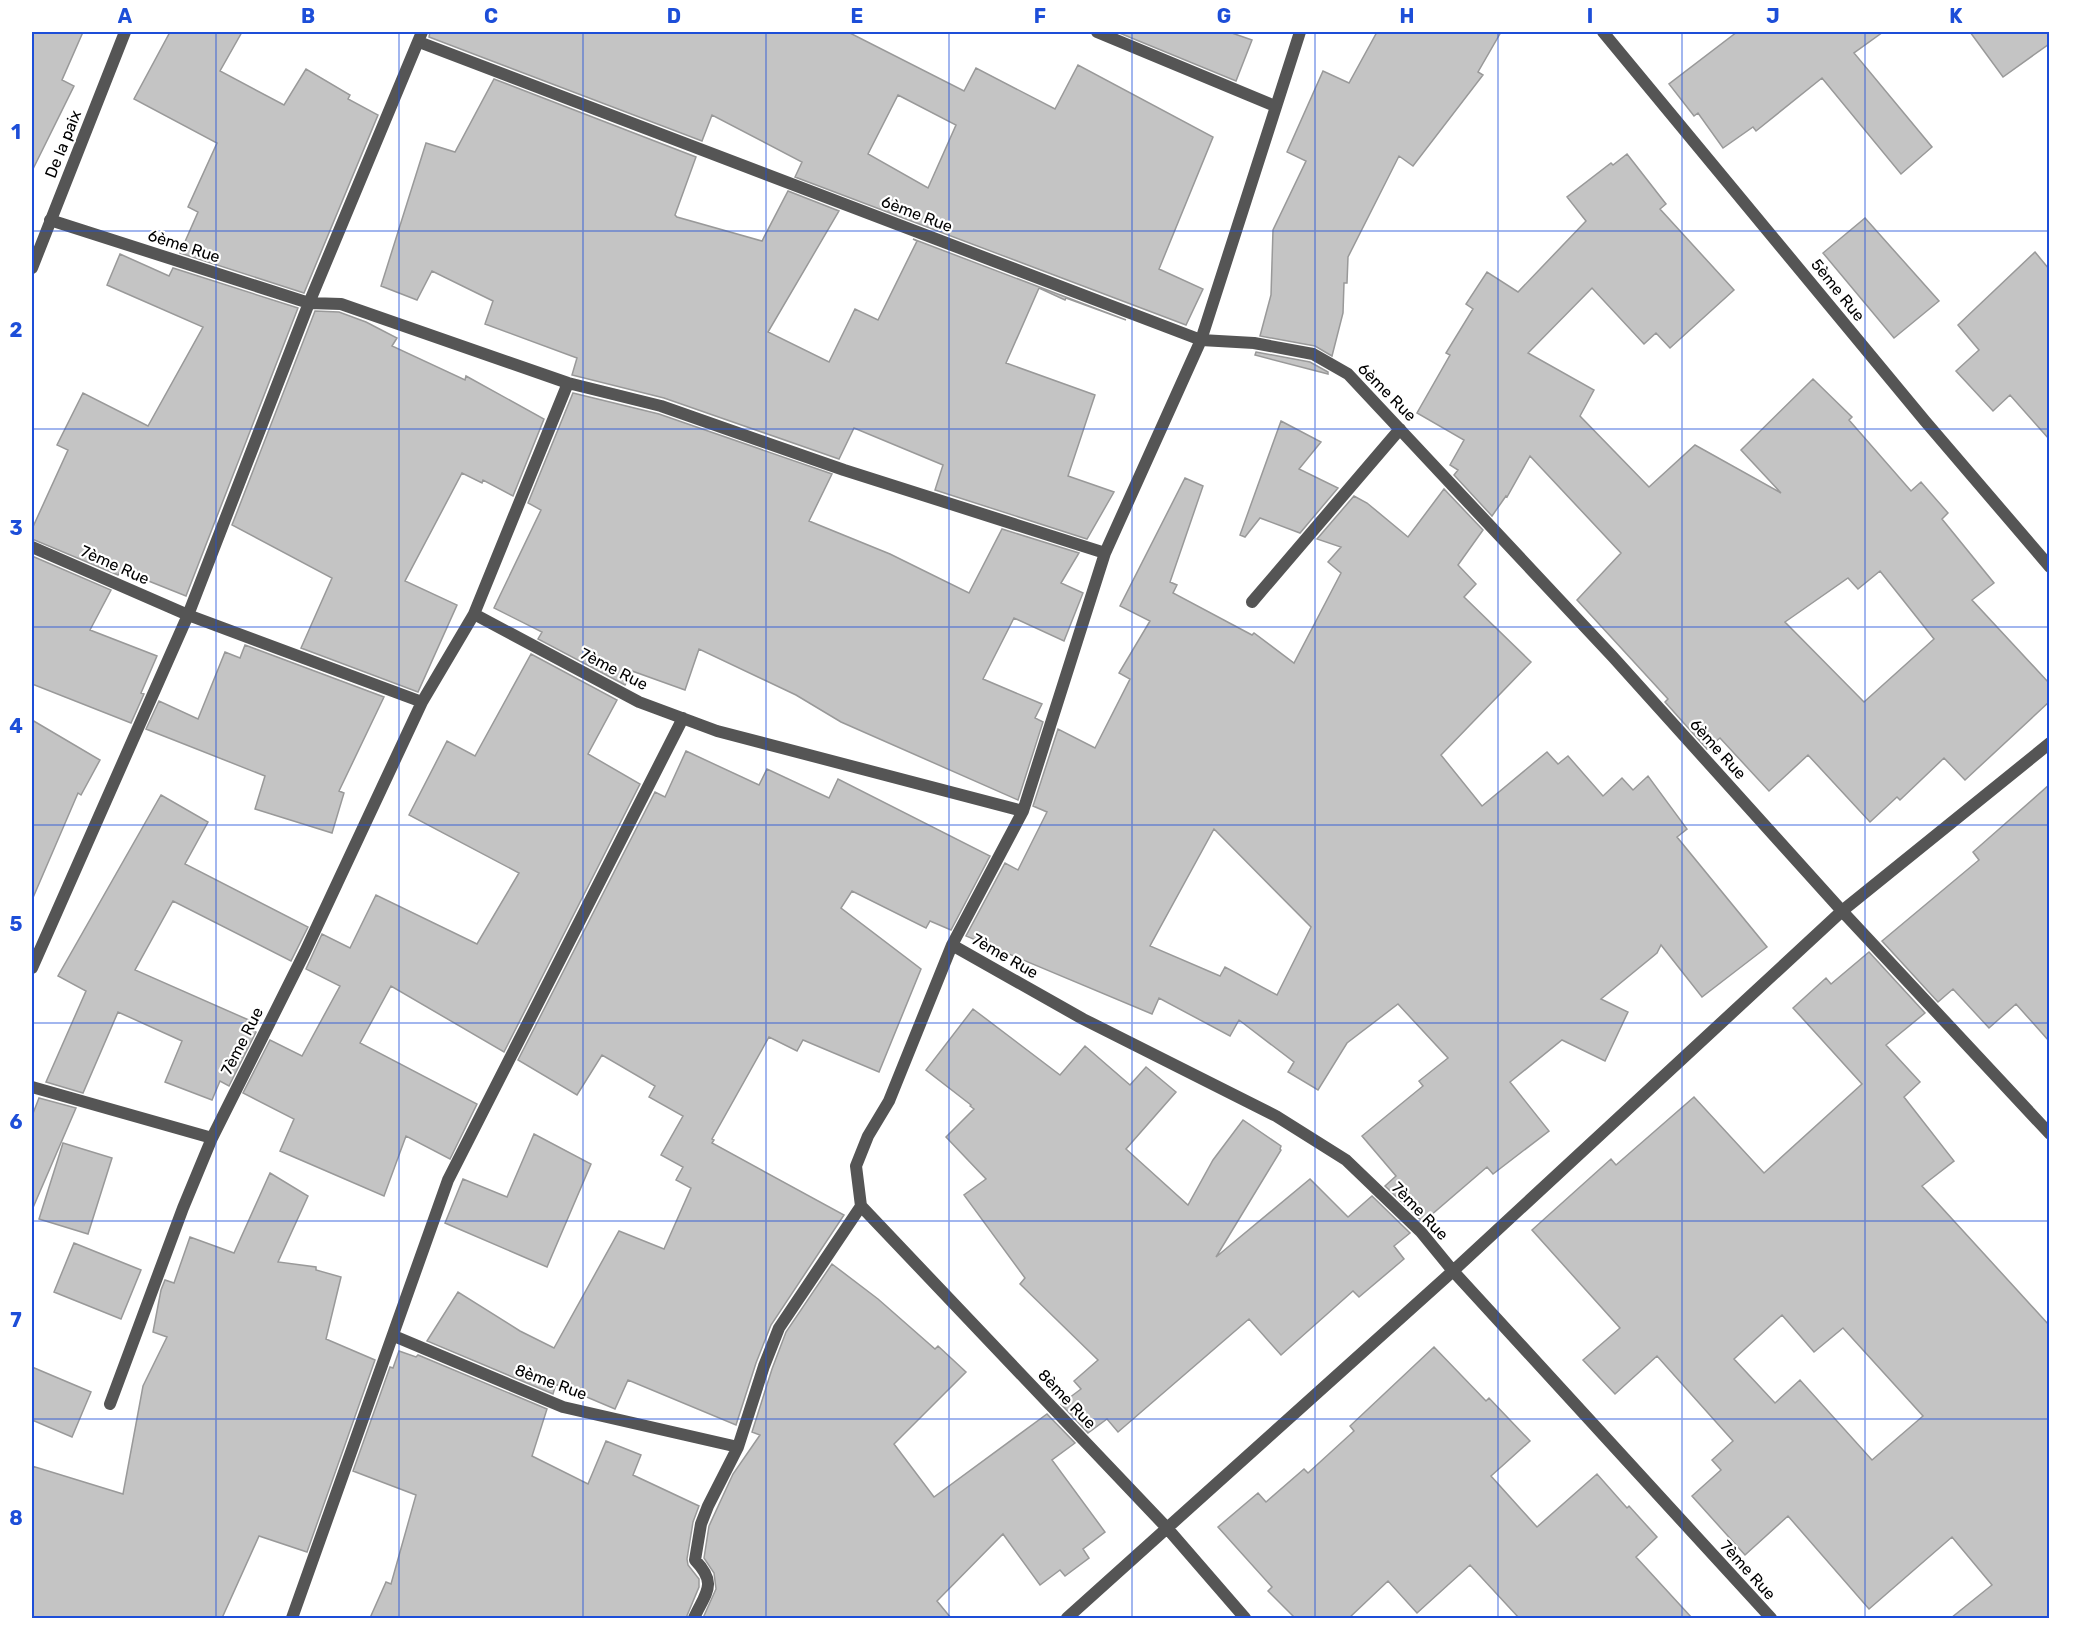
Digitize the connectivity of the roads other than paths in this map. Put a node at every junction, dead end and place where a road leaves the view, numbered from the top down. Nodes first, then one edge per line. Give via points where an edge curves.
1 (125, 32) edge
2 (1097, 32) edge
3 (1300, 32) edge
4 (1603, 32) edge
5 (421, 37) edge
6 (1275, 106) junction
7 (50, 220) junction
8 (32, 268) edge
9 (309, 303) junction
10 (1201, 340) junction
11 (568, 383) junction
12 (1400, 429) junction
13 (32, 547) edge
14 (1104, 553) junction
15 (2049, 567) edge
16 (1252, 602) dead end
17 (474, 614) junction
18 (188, 615) junction
19 (422, 702) junction
20 (683, 718) junction
21 (2049, 742) edge
22 (1023, 811) junction
23 (1842, 911) junction
24 (952, 945) junction
25 (32, 968) edge
26 (32, 1088) edge
27 (2049, 1134) edge
28 (212, 1138) junction
29 (861, 1206) junction
30 (1453, 1270) junction
31 (394, 1336) junction
32 (110, 1404) dead end
33 (738, 1447) junction
34 (1167, 1528) junction
35 (292, 1618) edge
36 (694, 1618) edge
37 (1067, 1618) edge
38 (1245, 1618) edge
39 (1771, 1618) edge

1 - 7 street, De la paix
2 - 6 street
3 - 6 street
4 - 15 street, 5ème Rue
5 - 9 street
5 - 10 street, 6ème Rue
6 - 10 street
7 - 8 street, De la paix
7 - 9 street, 6ème Rue
9 - 11 street, 6ème Rue via 341,303
9 - 18 street
10 - 12 street, 6ème Rue via 1254,343 1312,354 1348,374
10 - 14 street
11 - 14 street, 6ème Rue via 661,406 844,470
11 - 17 street, 7ème Rue
12 - 16 street
12 - 23 street, 6ème Rue
13 - 18 street, 7ème Rue
14 - 22 street
17 - 19 street, 7ème Rue
17 - 20 street, 7ème Rue via 639,702
18 - 19 street, 7ème Rue
18 - 25 street
19 - 28 street, 7ème Rue via 305,952
20 - 22 street, 7ème Rue via 717,731
20 - 31 street via 448,1180
21 - 23 street
22 - 24 street
23 - 27 street, 6ème Rue
23 - 30 street
24 - 29 street via 889,1101 856,1166
24 - 30 street, 7ème Rue via 1083,1019 1276,1116 1346,1160 1421,1232
26 - 28 street
28 - 32 street, 7ème Rue
29 - 33 street via 779,1328
29 - 34 street, 8ème Rue
30 - 34 street
30 - 39 street, 7ème Rue
31 - 33 street, 8ème Rue via 563,1407
31 - 35 street
33 - 36 street via 701,1524 695,1560 707,1572 709,1586
34 - 37 street
34 - 38 street, 8ème Rue

